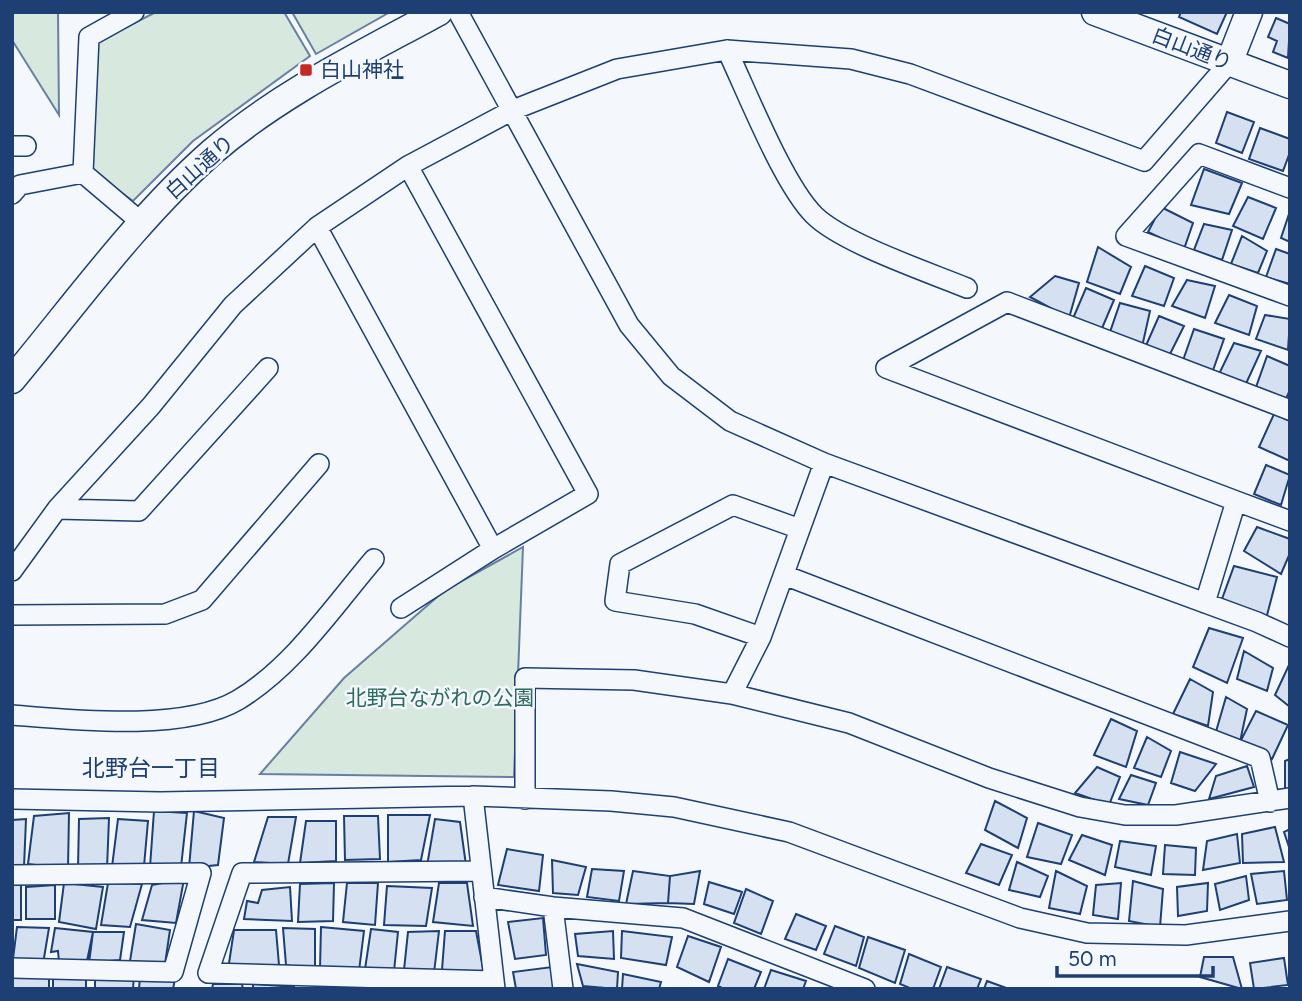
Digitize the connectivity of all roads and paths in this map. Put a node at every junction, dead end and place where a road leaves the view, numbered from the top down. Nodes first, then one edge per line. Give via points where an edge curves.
1 (134, 12) edge
2 (439, 12) edge
3 (458, 12) edge
4 (1095, 12) edge
5 (1249, 12) edge
6 (727, 50) junction
7 (1229, 63) junction
8 (1290, 85) edge
9 (513, 110) junction
10 (408, 166) junction
11 (83, 173) junction
12 (1290, 188) edge
13 (12, 194) edge
14 (142, 223) junction
15 (317, 228) junction
16 (967, 288) dead end
17 (1290, 296) edge
18 (268, 368) dead end
19 (12, 380) edge
20 (1290, 410) edge
21 (824, 463) junction
22 (319, 464) dead end
23 (1236, 501) junction
24 (57, 509) junction
25 (1290, 521) edge
26 (800, 530) junction
27 (493, 548) junction
28 (374, 559) dead end
29 (12, 571) edge
30 (784, 575) junction
31 (1205, 603) junction
32 (401, 608) dead end
33 (12, 615) edge
34 (761, 637) junction
35 (1290, 637) edge
36 (732, 694) junction
37 (12, 715) edge
38 (473, 796) junction
39 (12, 799) edge
40 (525, 799) junction
41 (1280, 800) edge
42 (480, 872) junction
43 (12, 875) edge
44 (484, 897) junction
45 (553, 907) junction
46 (1290, 921) edge
47 (12, 968) edge
48 (494, 985) edge
49 (563, 989) edge
50 (865, 989) edge

1 - 11 street via 89,37
2 - 14 street, 白山通り via 271,108 214,151
3 - 9 street
4 - 7 street, 白山通り
5 - 7 street
6 - 7 street via 851,59 921,78 1144,161
6 - 9 street via 617,69
6 - 16 street via 786,172 813,215 839,234
7 - 8 street, 白山通り
9 - 10 street
9 - 21 street via 628,325 671,376 730,421
10 - 15 street
10 - 27 street via 588,494
11 - 13 street via 20,185
11 - 14 street
12 - 17 street via 1199,154 1126,236
14 - 19 street, 白山通り
15 - 24 street via 233,306 151,406
15 - 27 street
18 - 24 street via 139,511
20 - 23 street via 1007,302 886,368
21 - 26 street
21 - 31 street
22 - 33 street via 202,600 165,614
23 - 25 street
23 - 31 street
24 - 29 street
26 - 30 street
26 - 34 street via 733,505 620,564 615,601 695,614
27 - 32 street
28 - 37 street via 281,668 236,701 180,719
30 - 34 street
30 - 41 street via 1260,758
31 - 35 street
34 - 36 street
36 - 40 street via 634,680 525,678
36 - 41 street via 849,723 989,778 1080,807 1125,815 1176,815
38 - 39 street via 160,802
38 - 40 street
38 - 42 street
40 - 46 street via 611,801 740,819 845,851 1020,918 1087,933 1186,935
42 - 44 street
42 - 48 street via 242,873 208,973
43 - 47 street via 201,873 173,972
44 - 45 street
44 - 48 street
45 - 49 street
45 - 50 street via 683,918

